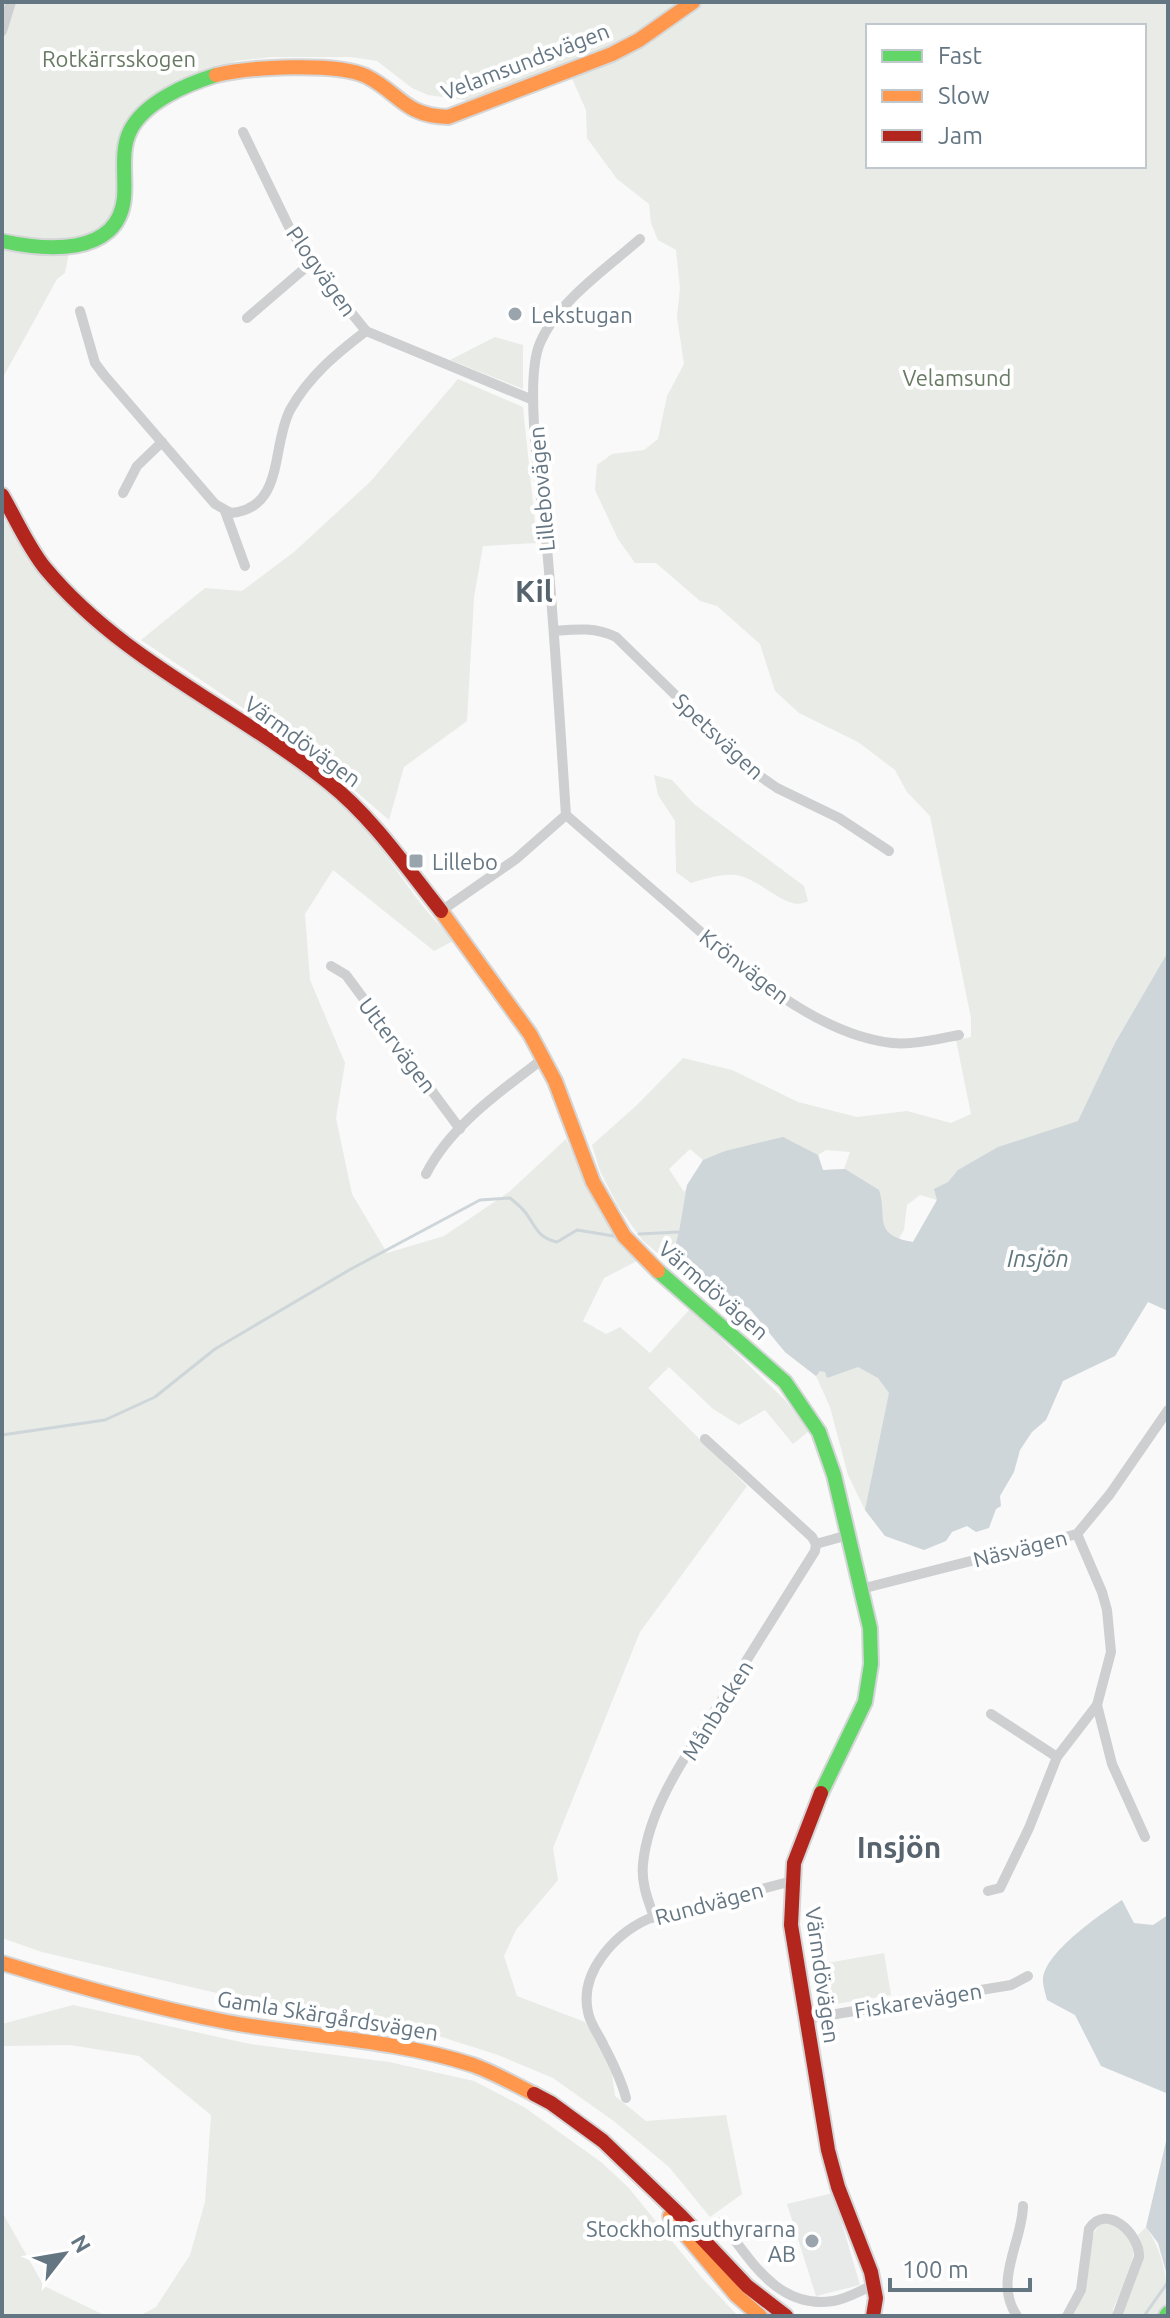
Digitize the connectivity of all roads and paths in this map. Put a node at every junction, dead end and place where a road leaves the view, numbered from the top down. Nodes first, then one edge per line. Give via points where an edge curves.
1 (11, 2) edge
2 (693, 2) edge
3 (2, 31) edge
4 (243, 132) dead end
5 (640, 239) dead end
6 (2, 241) edge
7 (311, 263) junction
8 (80, 311) dead end
9 (247, 318) dead end
10 (366, 331) junction
11 (533, 400) junction
12 (162, 442) junction
13 (123, 493) dead end
14 (2, 495) edge
15 (225, 511) junction
16 (245, 566) dead end
17 (554, 631) junction
18 (566, 815) junction
19 (889, 851) dead end
20 (441, 911) junction
21 (331, 966) dead end
22 (959, 1035) dead end
23 (544, 1058) junction
24 (460, 1129) junction
25 (426, 1174) dead end
26 (1167, 1412) edge
27 (705, 1439) dead end
28 (1077, 1534) junction
29 (848, 1535) junction
30 (816, 1544) junction
31 (861, 1589) junction
32 (1097, 1705) junction
33 (991, 1714) dead end
34 (1057, 1757) junction
35 (1145, 1837) dead end
36 (792, 1881) junction
37 (988, 1891) dead end
38 (654, 1917) junction
39 (2, 1963) edge
40 (1028, 1976) dead end
41 (806, 2019) junction
42 (626, 2098) dead end
43 (657, 2196) junction
44 (1023, 2206) dead end
45 (721, 2222) dead end
46 (874, 2285) junction
47 (760, 2316) edge
48 (786, 2316) edge
49 (873, 2316) edge
50 (1017, 2316) edge
51 (1067, 2316) edge
52 (1117, 2316) edge

1 - 3 street
2 - 6 main road, Velamsundsvägen via 612,54 448,117 428,118 365,75 346,71 249,67 203,78 134,120 123,155 121,212 101,235 77,247
4 - 7 street, Plogvägen
5 - 11 street, Lillebovägen via 555,315 535,359
7 - 9 street
7 - 10 street, Plogvägen
8 - 12 street via 95,363
10 - 11 street, Plogvägen
10 - 15 street via 320,369 289,413 264,498 249,510
11 - 17 street, Lillebovägen
12 - 13 street via 137,466
12 - 15 street
14 - 20 main road, Värmdövägen via 43,566 86,612 140,656 332,785 376,828
15 - 16 street
17 - 18 street, Lillebovägen
17 - 19 street, Spetsvägen via 586,629 616,637 754,772
18 - 20 street via 516,859
18 - 22 street, Krönvägen via 784,999 859,1035 890,1042
20 - 23 main road, Värmdövägen via 513,1006
21 - 24 street, Uttervägen via 346,975
23 - 24 street
23 - 29 main road, Värmdövägen via 593,1182 624,1236 785,1382 809,1414 834,1475
24 - 25 street
26 - 28 street, Näsvägen
27 - 30 street
28 - 31 street, Näsvägen
28 - 32 street via 1107,1610 1111,1652
29 - 30 street
29 - 31 main road, Värmdövägen
30 - 38 street, Månbacken via 656,1816 642,1876
31 - 36 main road, Värmdövägen via 871,1640 865,1702 815,1805
32 - 34 street
32 - 35 street via 1112,1764
33 - 34 street
34 - 37 street via 1000,1888
36 - 38 street, Rundvägen
36 - 41 main road, Värmdövägen via 791,1925
38 - 42 street, Rundvägen via 628,1929 609,1947 587,1999 590,2020
39 - 43 main road, Gamla Skärgårdsvägen via 170,2010 394,2045 472,2065 529,2090 578,2122
40 - 41 street, Fiskarevägen via 1011,1985
41 - 46 main road, Värmdövägen via 828,2150
43 - 47 main road, Gamla Skärgårdsvägen via 708,2264
43 - 48 main road, Gamla Skärgårdsvägen via 747,2286
44 - 50 street via 1006,2283
45 - 46 street via 759,2270 790,2296 836,2301
46 - 49 main road, Värmdövägen
51 - 52 street via 1081,2290 1089,2229 1100,2220 1126,2227 1139,2248

